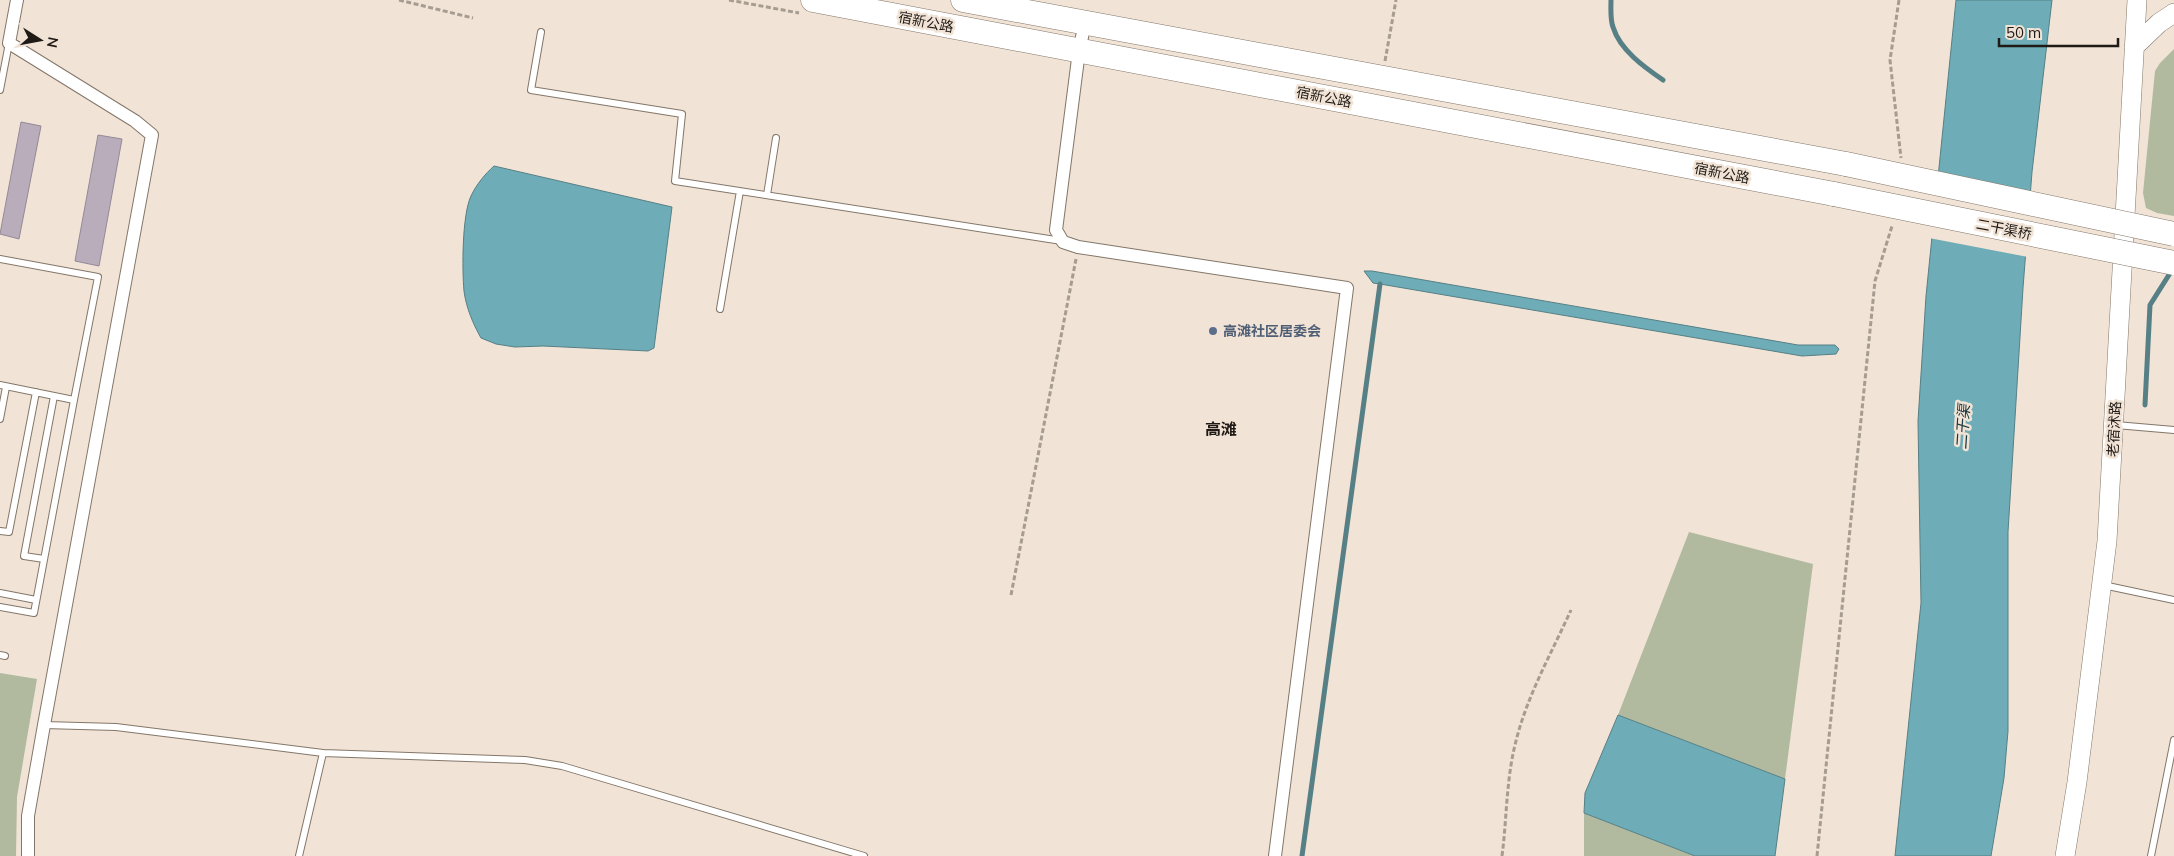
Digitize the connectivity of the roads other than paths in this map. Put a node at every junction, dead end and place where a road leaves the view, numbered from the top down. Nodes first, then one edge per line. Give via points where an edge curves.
1 (17, 0) edge
2 (813, 0) edge
3 (963, 0) edge
4 (2137, 0) edge
5 (2174, 13) edge
6 (1085, 23) junction
7 (542, 32) dead end
8 (9, 43) junction
9 (2134, 47) junction
10 (1079, 51) junction
11 (0, 90) edge
12 (776, 138) dead end
13 (740, 191) junction
14 (1834, 194) joint
15 (767, 195) junction
16 (2174, 234) edge
17 (1063, 242) junction
18 (0, 259) edge
19 (2174, 263) edge
20 (720, 309) dead end
21 (3, 386) edge
22 (36, 392) junction
23 (54, 396) junction
24 (74, 400) junction
25 (0, 419) edge
26 (2114, 424) junction
27 (2174, 430) edge
28 (0, 530) edge
29 (44, 559) junction
30 (2102, 584) junction
31 (0, 593) edge
32 (36, 600) junction
33 (2174, 600) edge
34 (0, 607) edge
35 (44, 725) junction
36 (2174, 740) edge
37 (323, 753) junction
38 (28, 856) edge
39 (299, 856) edge
40 (864, 856) edge
41 (1275, 856) edge
42 (2065, 856) edge
43 (2151, 856) edge

1 - 8 street
2 - 10 highway, 宿新公路
3 - 6 highway, 宿新公路
4 - 9 main road, 老宿沭路
5 - 9 main road
6 - 10 street
6 - 16 highway, 宿新公路, bridge via 1846,164
7 - 13 lane via 531,90 682,114 674,181
8 - 11 lane
8 - 35 street via 135,121 152,136
9 - 26 main road, 老宿沭路
10 - 14 highway, 宿新公路
10 - 17 street via 1056,230
12 - 15 lane
13 - 15 lane
13 - 20 lane
14 - 19 highway, 二干渠桥, bridge
15 - 17 lane
17 - 41 street via 1078,247 1347,288
18 - 24 lane via 98,278
21 - 22 lane
21 - 25 lane
22 - 23 lane
22 - 28 lane via 9,532
23 - 24 lane
23 - 29 lane via 24,556
24 - 29 lane
26 - 27 lane
26 - 30 main road, 老宿沭路
29 - 32 lane
30 - 33 lane
30 - 42 main road, 老宿沭路
31 - 32 lane
32 - 34 lane via 34,613
35 - 37 lane via 116,727
35 - 38 street via 28,816
36 - 43 lane
37 - 39 lane
37 - 40 lane via 525,760 562,766

